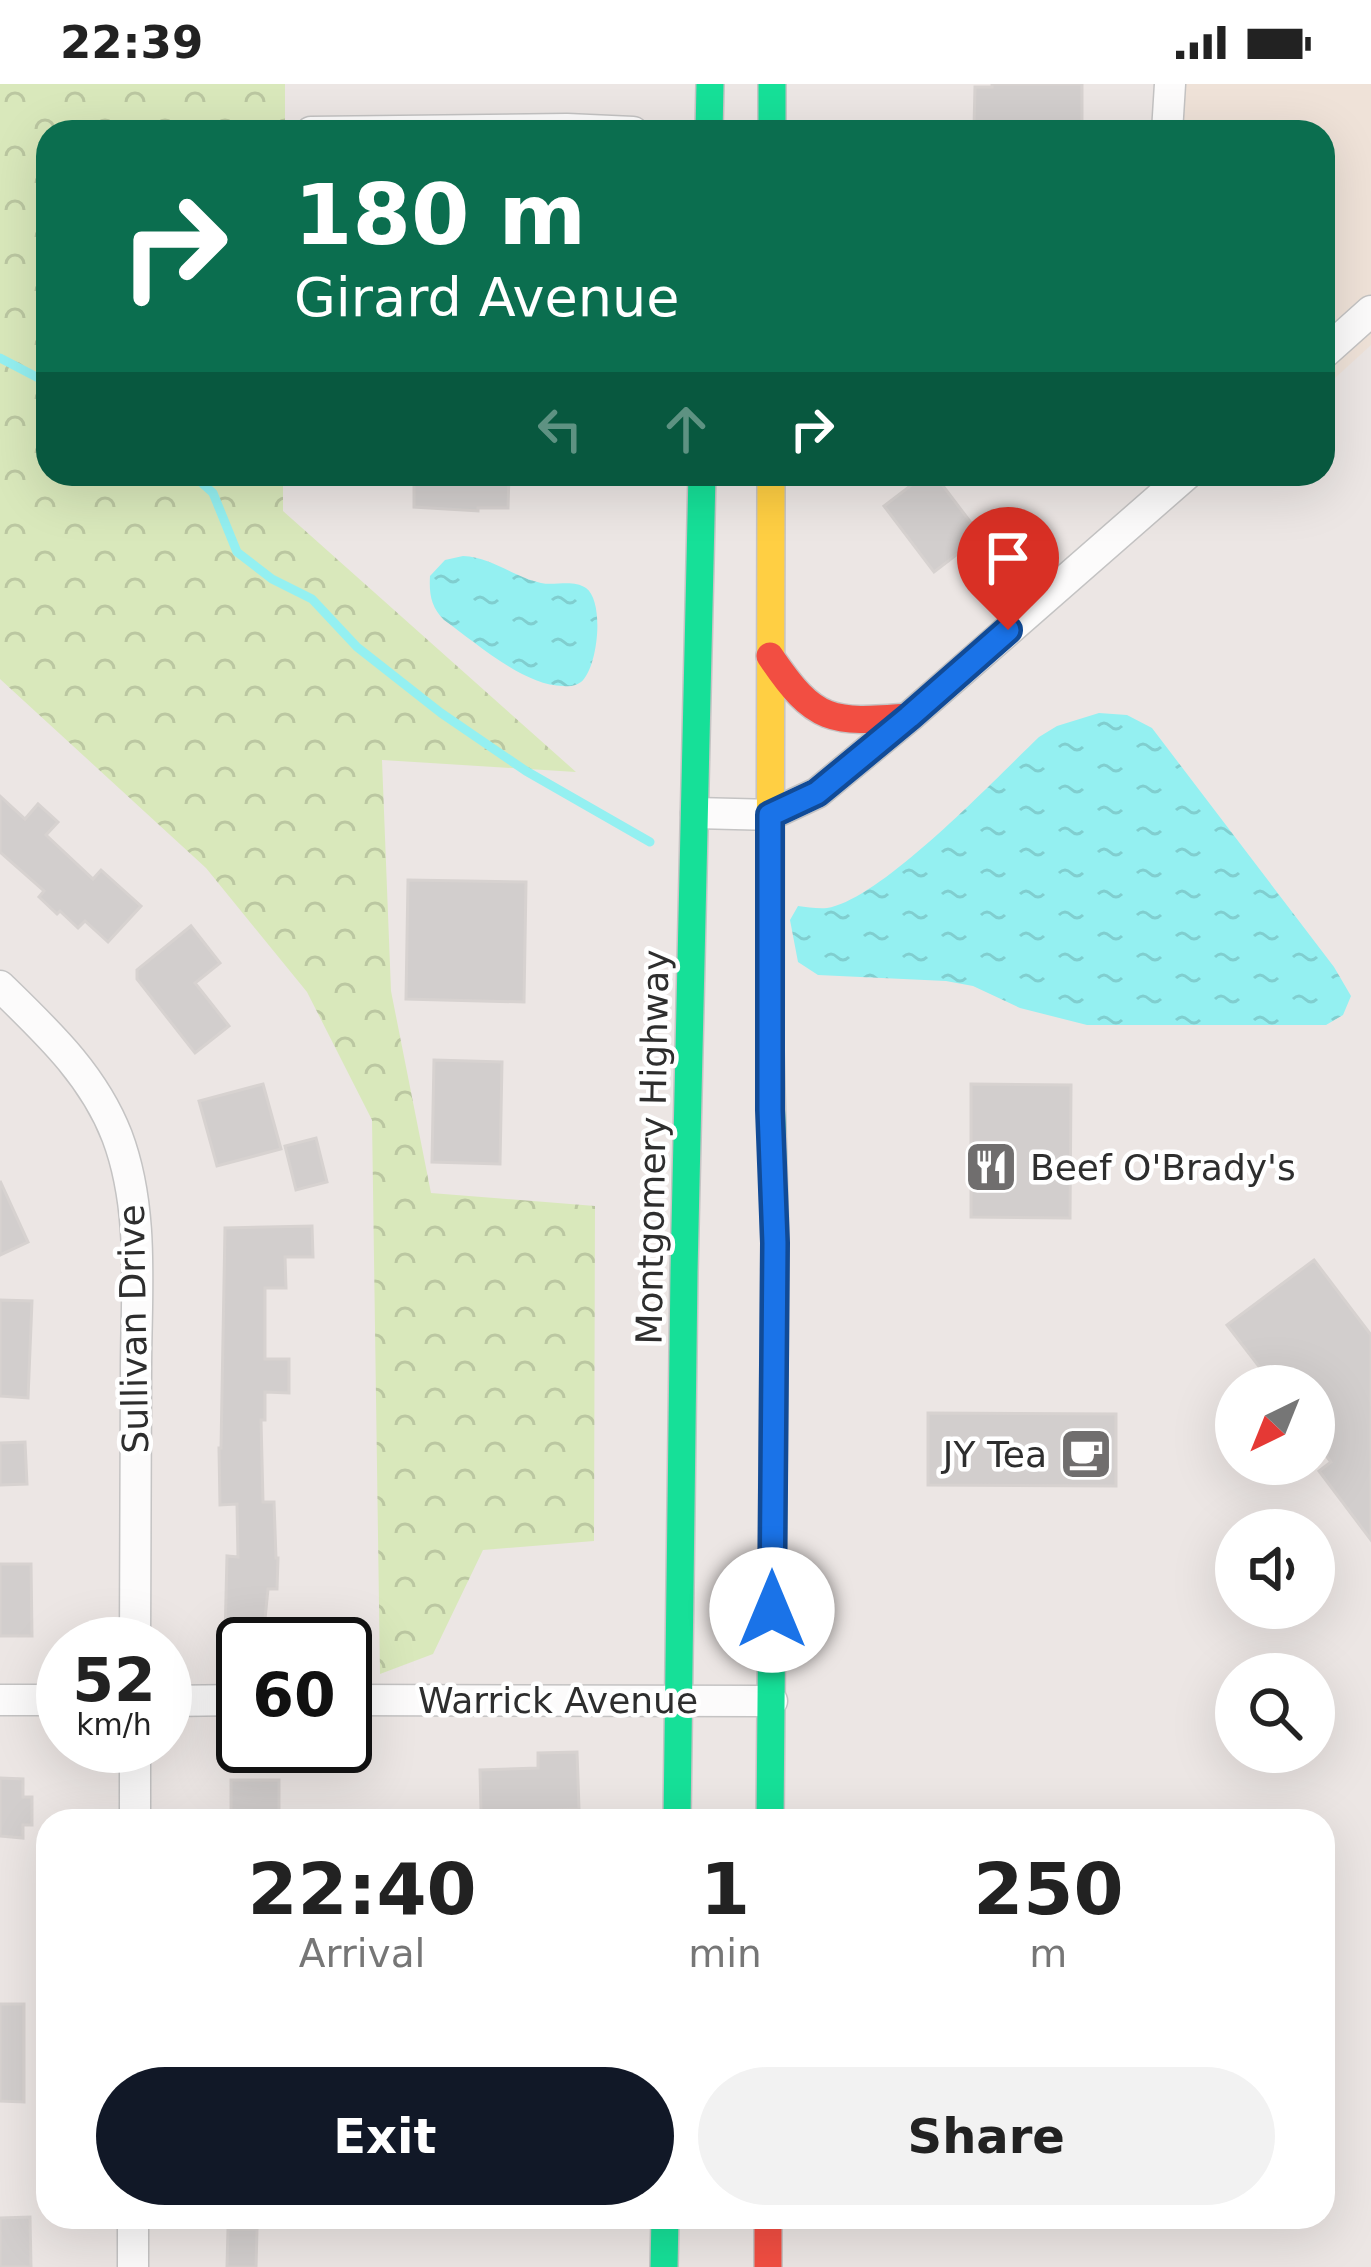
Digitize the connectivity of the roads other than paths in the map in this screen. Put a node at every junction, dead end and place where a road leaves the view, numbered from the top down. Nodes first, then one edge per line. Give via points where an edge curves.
1 (710, 84) edge
2 (772, 84) edge
3 (1170, 84) edge
4 (709, 120) edge
5 (772, 120) edge
6 (1168, 120) edge
7 (1371, 311) edge
8 (1335, 343) edge
9 (702, 486) edge
10 (771, 486) edge
11 (1168, 486) edge
12 (770, 656) junction
13 (909, 717) junction
14 (696, 814) junction
15 (770, 815) junction
16 (0, 986) edge
17 (135, 1617) edge
18 (0, 1700) edge
19 (36, 1700) edge
20 (372, 1700) edge
21 (678, 1700) junction
22 (772, 1701) junction
23 (135, 1773) edge
24 (134, 1809) edge
25 (677, 1809) edge
26 (770, 1809) edge
27 (133, 2229) edge
28 (664, 2229) edge
29 (768, 2229) edge
30 (133, 2267) edge
31 (664, 2267) edge
32 (768, 2267) edge

1 - 4 main road
2 - 5 main road
3 - 6 street
7 - 8 street
9 - 14 main road, Montgomery Highway
10 - 12 main road
11 - 13 street
12 - 13 main road via 809,709 854,721
12 - 15 main road
13 - 15 street via 817,793
14 - 15 street
14 - 21 main road, Montgomery Highway
15 - 22 main road
16 - 17 street, Sullivan Drive via 90,1084 127,1170 136,1238
18 - 19 street
20 - 21 street, Warrick Avenue
21 - 22 street, Warrick Avenue
21 - 25 main road, Montgomery Highway
22 - 26 main road
23 - 24 street
27 - 30 street
28 - 31 main road
29 - 32 main road

